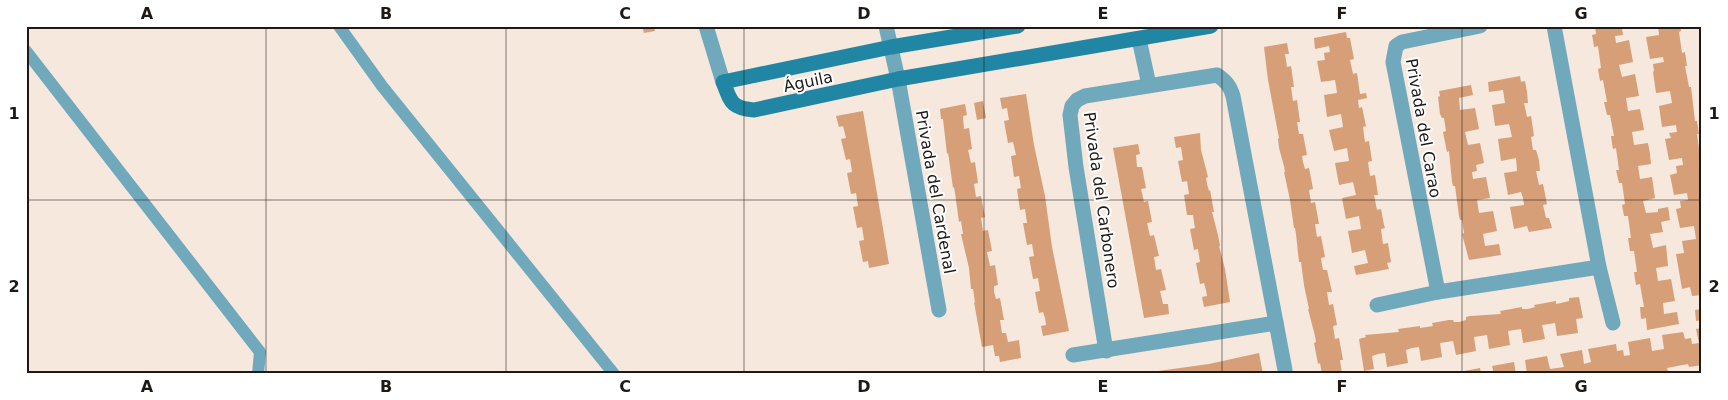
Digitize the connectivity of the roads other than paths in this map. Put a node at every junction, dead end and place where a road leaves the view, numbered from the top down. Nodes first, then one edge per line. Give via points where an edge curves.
1 (339, 26) edge
2 (706, 26) edge
3 (886, 26) edge
4 (1018, 26) edge
5 (1211, 26) edge
6 (1554, 26) edge
7 (1473, 27) edge
8 (1139, 39) junction
9 (891, 47) junction
10 (26, 50) edge
11 (898, 79) junction
12 (723, 82) junction
13 (1149, 85) junction
14 (1599, 267) junction
15 (1438, 292) junction
16 (1377, 305) dead end
17 (939, 310) dead end
18 (1276, 323) junction
19 (1613, 323) dead end
20 (1106, 350) junction
21 (1073, 355) dead end
22 (1286, 370) dead end
23 (258, 374) edge
24 (614, 374) edge

1 - 24 lane via 382,86
2 - 12 street
3 - 9 street, Privada del Cardenal
4 - 9 street, Águila
5 - 8 street, Águila
6 - 14 street
7 - 15 street, Privada del Carao via 1402,42 1393,53 1392,62
8 - 11 street, Águila
8 - 13 street
9 - 11 street, Privada del Cardenal
9 - 12 street, Águila
10 - 23 lane via 260,352
11 - 12 street, Águila via 754,110 741,109 731,101
11 - 17 street, Privada del Cardenal
13 - 18 street, Privada del Carbonero via 1217,75 1230,87
13 - 20 street, Privada del Carbonero via 1085,96 1072,106 1070,115
14 - 15 street
14 - 19 street
15 - 16 street
18 - 20 street
18 - 22 street, Privada del Carbonero
20 - 21 street

